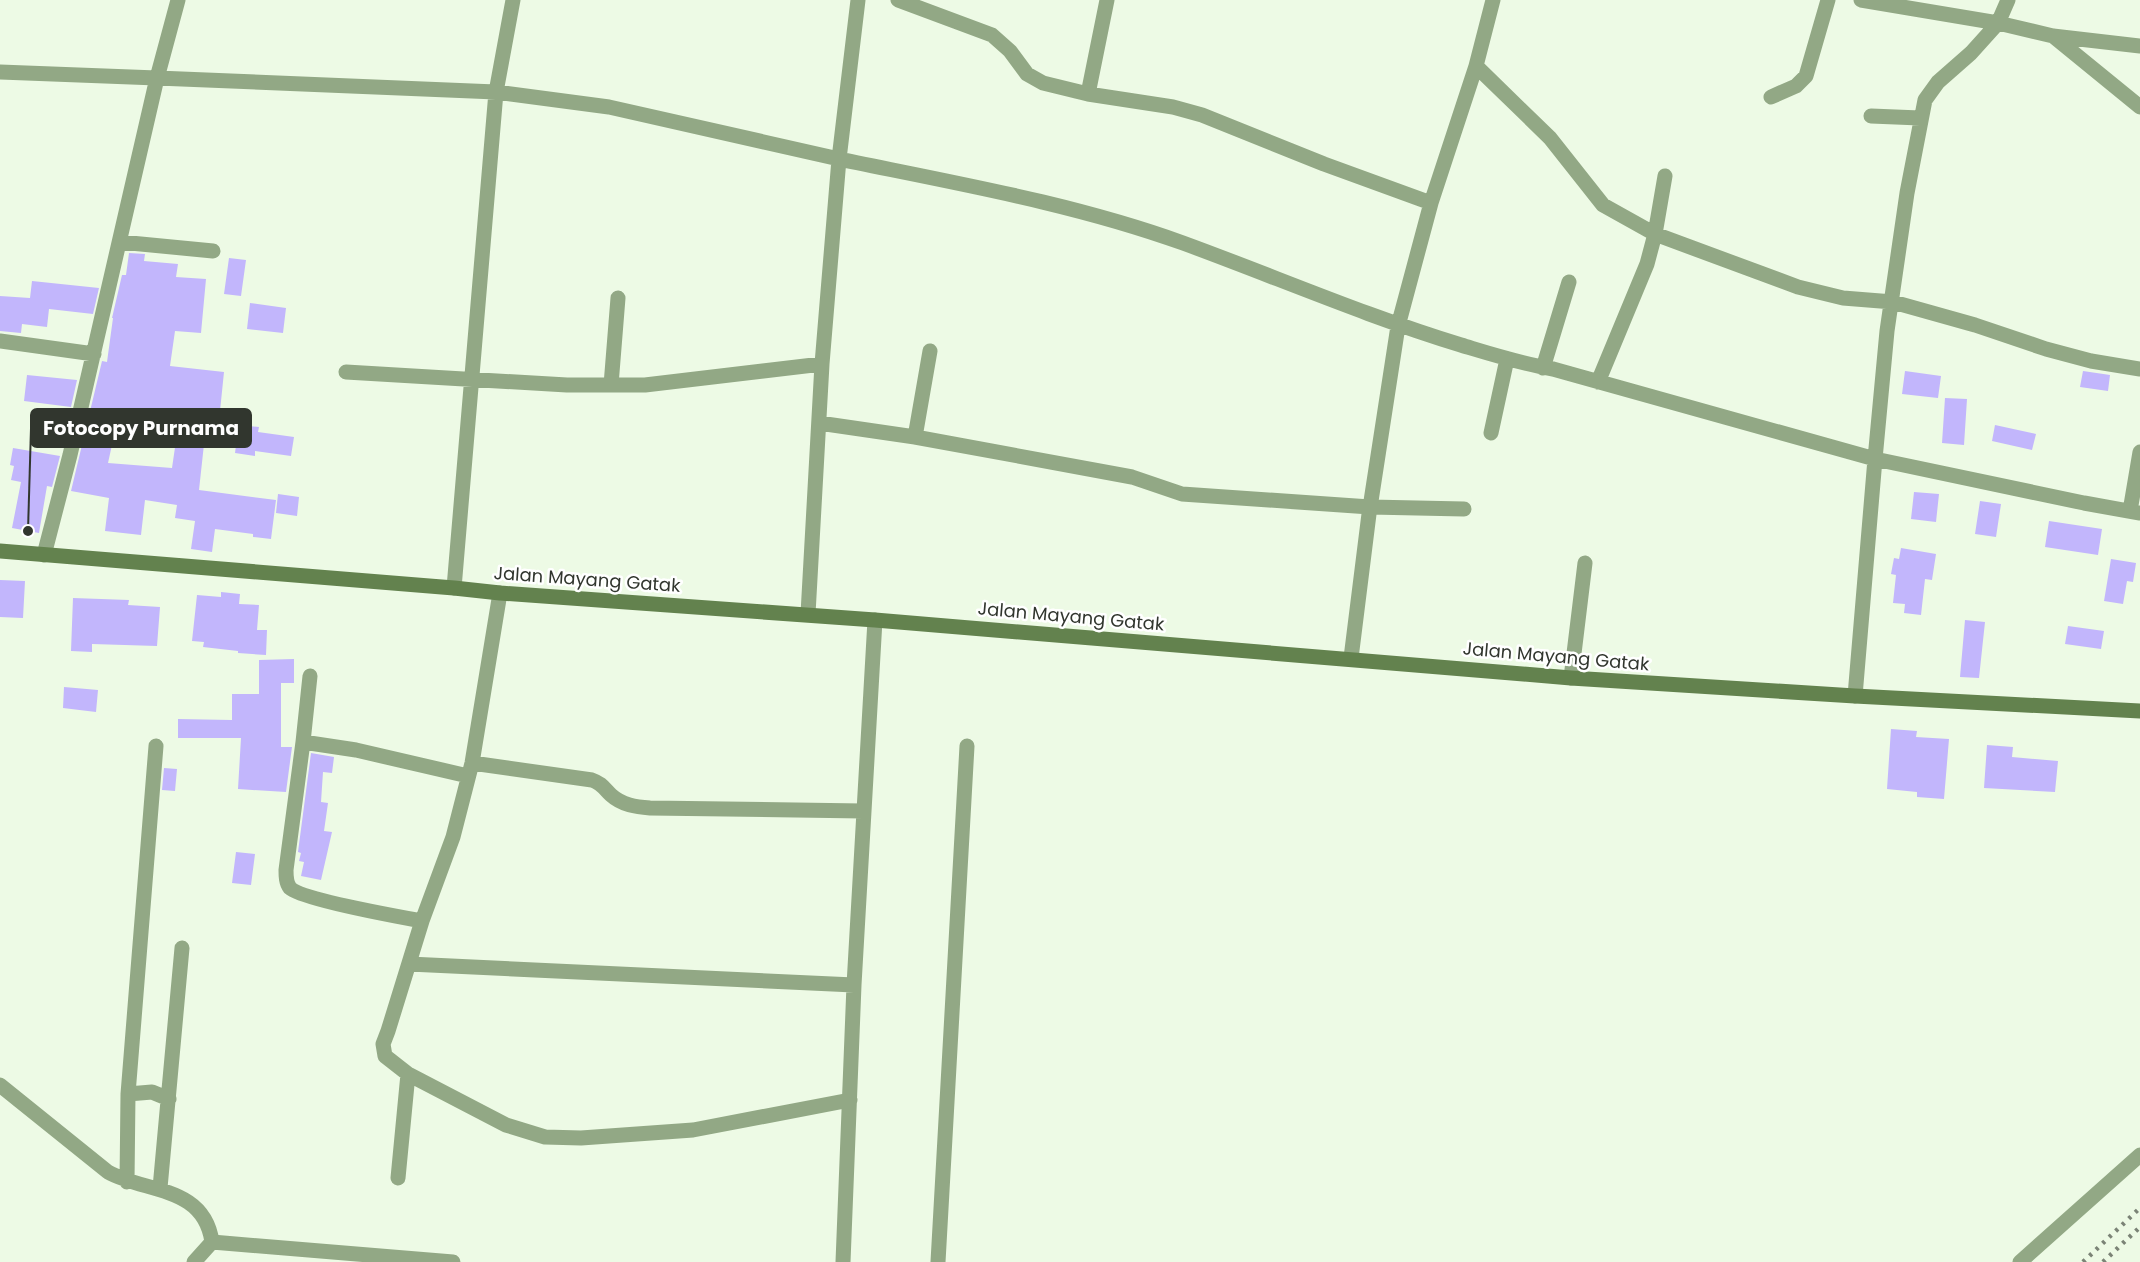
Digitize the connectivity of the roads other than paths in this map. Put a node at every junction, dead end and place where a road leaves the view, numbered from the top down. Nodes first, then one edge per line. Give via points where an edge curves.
1 (178, 0) edge
2 (513, 0) edge
3 (858, 0) edge
4 (898, 0) edge
5 (1107, 0) edge
6 (1494, 0) edge
7 (1827, 0) edge
8 (1861, 0) edge
9 (2008, 0) edge
10 (1998, 23) junction
11 (2053, 36) junction
12 (2140, 46) edge
13 (1478, 60) junction
14 (0, 72) edge
15 (157, 78) junction
16 (495, 92) junction
17 (1088, 94) junction
18 (1771, 97) dead end
19 (2140, 107) edge
20 (1871, 116) dead end
21 (1920, 118) junction
22 (839, 159) junction
23 (1665, 176) dead end
24 (1431, 203) junction
25 (1655, 234) junction
26 (120, 242) junction
27 (213, 251) dead end
28 (1569, 282) dead end
29 (618, 298) dead end
30 (1893, 302) junction
31 (1398, 326) junction
32 (0, 341) edge
33 (930, 351) dead end
34 (94, 354) junction
35 (1507, 359) junction
36 (822, 364) junction
37 (1543, 368) junction
38 (2140, 369) edge
39 (346, 372) dead end
40 (471, 379) junction
41 (1598, 382) junction
42 (611, 385) junction
43 (819, 423) junction
44 (1491, 433) dead end
45 (915, 436) junction
46 (2140, 452) edge
47 (1875, 459) junction
48 (1370, 507) junction
49 (1464, 509) dead end
50 (2135, 512) edge
51 (0, 551) edge
52 (45, 555) junction
53 (1585, 563) dead end
54 (453, 588) junction
55 (500, 593) junction
56 (808, 614) junction
57 (876, 620) junction
58 (1351, 658) junction
59 (309, 676) dead end
60 (1571, 678) junction
61 (1855, 696) junction
62 (2140, 711) edge
63 (303, 742) junction
64 (156, 746) dead end
65 (967, 746) dead end
66 (470, 770) junction
67 (863, 810) junction
68 (422, 921) junction
69 (182, 948) dead end
70 (409, 964) junction
71 (854, 985) junction
72 (408, 1074) junction
73 (0, 1085) edge
74 (129, 1094) junction
75 (169, 1099) junction
76 (850, 1100) junction
77 (2140, 1155) edge
78 (398, 1178) dead end
79 (127, 1182) junction
80 (160, 1188) junction
81 (212, 1242) junction
82 (194, 1262) edge
83 (453, 1262) edge
84 (843, 1262) edge
85 (938, 1262) edge
86 (2020, 1262) edge

1 - 15 street
2 - 16 street
3 - 22 street
4 - 17 street via 992,35 1010,51 1027,75
5 - 17 street
6 - 13 street
7 - 18 street via 1806,76 1796,86
8 - 10 street
9 - 10 street
10 - 11 street
10 - 21 street via 1931,91
11 - 12 street
11 - 19 street
13 - 24 street
13 - 25 street via 1550,138 1603,205
14 - 15 street
15 - 16 street
15 - 26 street
16 - 22 street via 609,107
16 - 40 street
17 - 24 street via 1202,115
20 - 21 street
21 - 30 street
22 - 31 street via 1117,221
22 - 36 street
23 - 25 street
24 - 31 street
25 - 30 street via 1798,287 1843,298
25 - 41 street via 1647,264
26 - 27 street
26 - 34 street
28 - 37 street
29 - 42 street
30 - 38 street via 2091,362
30 - 47 street
31 - 35 street
31 - 48 street
32 - 34 street
33 - 45 street
34 - 52 street
35 - 37 street
35 - 44 street
36 - 42 street via 645,385
36 - 43 street
37 - 41 street
39 - 40 street
40 - 42 street
40 - 54 street
41 - 47 street
43 - 45 street
43 - 56 street
45 - 48 street via 1132,477 1182,494
46 - 50 street
47 - 50 street
47 - 61 street
48 - 49 street
48 - 58 street
51 - 52 street, Jalan Mayang Gatak
52 - 54 street, Jalan Mayang Gatak
53 - 60 street
54 - 55 street, Jalan Mayang Gatak
55 - 56 street, Jalan Mayang Gatak
55 - 66 street
56 - 57 street, Jalan Mayang Gatak
57 - 58 street, Jalan Mayang Gatak
57 - 67 street
58 - 60 street, Jalan Mayang Gatak
59 - 63 street
60 - 61 street, Jalan Mayang Gatak
61 - 62 street, Jalan Mayang Gatak
63 - 66 street
63 - 68 street via 286,870 288,886 310,897
64 - 74 street
65 - 85 street
66 - 67 street via 591,780 602,784 619,800 641,807
66 - 68 street via 453,837
67 - 71 street
68 - 70 street
69 - 75 street
70 - 71 street
70 - 72 street via 383,1048 387,1059
71 - 76 street
72 - 76 street via 506,1125 545,1137 693,1130
72 - 78 street
73 - 79 street via 98,1166
74 - 75 street via 152,1092
74 - 79 street
75 - 80 street
76 - 84 street
77 - 86 street
79 - 80 street
80 - 81 street via 193,1206 205,1221
81 - 82 street
81 - 83 street

